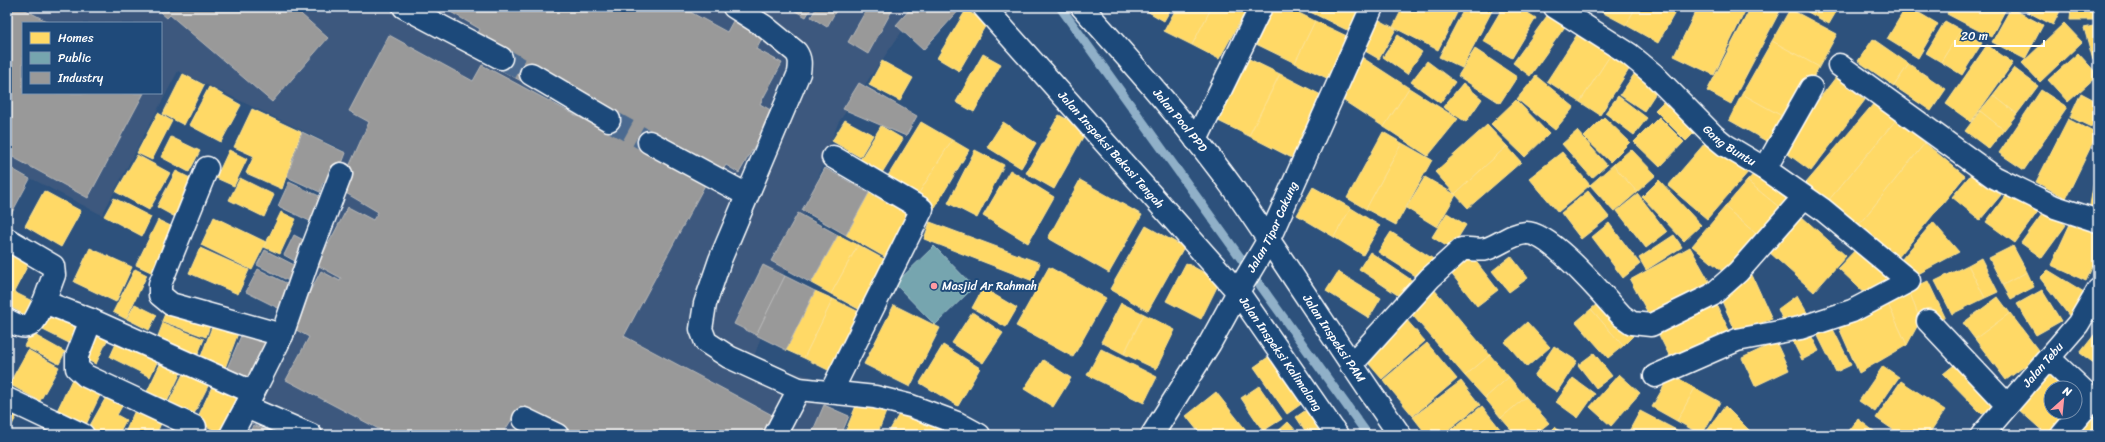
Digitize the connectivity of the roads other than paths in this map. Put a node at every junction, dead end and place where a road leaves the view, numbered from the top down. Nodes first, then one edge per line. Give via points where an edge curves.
1 (404, 7) edge
2 (734, 7) edge
3 (984, 7) edge
4 (1082, 7) edge
5 (1261, 7) edge
6 (1372, 7) edge
7 (1555, 7) edge
8 (500, 58) tunnel mouth
9 (1839, 65) dead end
10 (531, 74) tunnel mouth
11 (1811, 88) dead end
12 (609, 120) tunnel mouth
13 (1196, 140) junction
14 (649, 142) tunnel mouth
15 (833, 157) dead end
16 (207, 168) dead end
17 (1765, 169) junction
18 (342, 174) dead end
19 (747, 195) junction
20 (1804, 197) junction
21 (2098, 221) edge
22 (7, 239) edge
23 (1266, 245) junction
24 (1240, 288) junction
25 (2098, 290) edge
26 (44, 302) junction
27 (7, 320) edge
28 (91, 320) junction
29 (1928, 321) dead end
30 (282, 335) junction
31 (2049, 358) junction
32 (1350, 365) junction
33 (1655, 376) dead end
34 (799, 389) junction
35 (831, 392) junction
36 (7, 399) edge
37 (249, 399) junction
38 (2095, 401) edge
39 (2007, 405) junction
40 (524, 419) dead end
41 (195, 427) dead end
42 (83, 435) edge
43 (231, 435) edge
44 (311, 435) edge
45 (557, 435) edge
46 (776, 435) edge
47 (979, 435) edge
48 (1152, 435) edge
49 (1337, 435) edge
50 (1400, 435) edge
51 (1982, 435) edge
52 (2062, 435) edge

1 - 8 street
2 - 19 street via 764,26 800,57 799,73
3 - 24 street, Jalan Inspeksi Bekasi Tengah
4 - 13 street, Jalan Pool PPD
5 - 13 street
6 - 23 street, Jalan Tipar Cakung
7 - 17 street, Gang Buntu via 1629,54 1725,145
9 - 21 street via 1994,177 2055,207
10 - 12 street
11 - 17 street
13 - 23 street, Jalan Pool PPD via 1238,195
14 - 19 street
15 - 35 street via 922,209
16 - 30 street via 160,284 160,295 171,304
17 - 20 street, Gang Buntu
18 - 30 street via 308,257
19 - 34 street via 720,260 705,304 701,329 706,342 717,350
20 - 32 street via 1729,282 1712,295 1651,325 1632,323 1622,316 1568,259 1549,242 1536,235 1516,234 1487,248 1462,249 1430,278
20 - 33 street, Gang Buntu via 1909,281 1852,311 1800,328 1737,340
22 - 26 street via 53,266 54,275
23 - 24 street, Jalan Tipar Cakung
23 - 32 street, Jalan Inspeksi PAM
24 - 48 street, Jalan Tipar Cakung via 1210,343
24 - 49 street, Jalan Inspeksi Kalimalang
25 - 31 street, Jalan Tebu via 2078,324
26 - 27 street via 33,324 28,328 22,328
26 - 28 street
28 - 37 street
28 - 41 street via 77,356 77,368 86,376
29 - 39 street
30 - 37 street
31 - 38 street
31 - 39 street, Jalan Tebu
32 - 50 street, Jalan Inspeksi PAM
34 - 35 street
34 - 46 street
35 - 47 street via 876,397 911,406 957,423
36 - 42 street
37 - 43 street
37 - 44 street
38 - 52 street
39 - 51 street, Jalan Tebu
40 - 45 street

